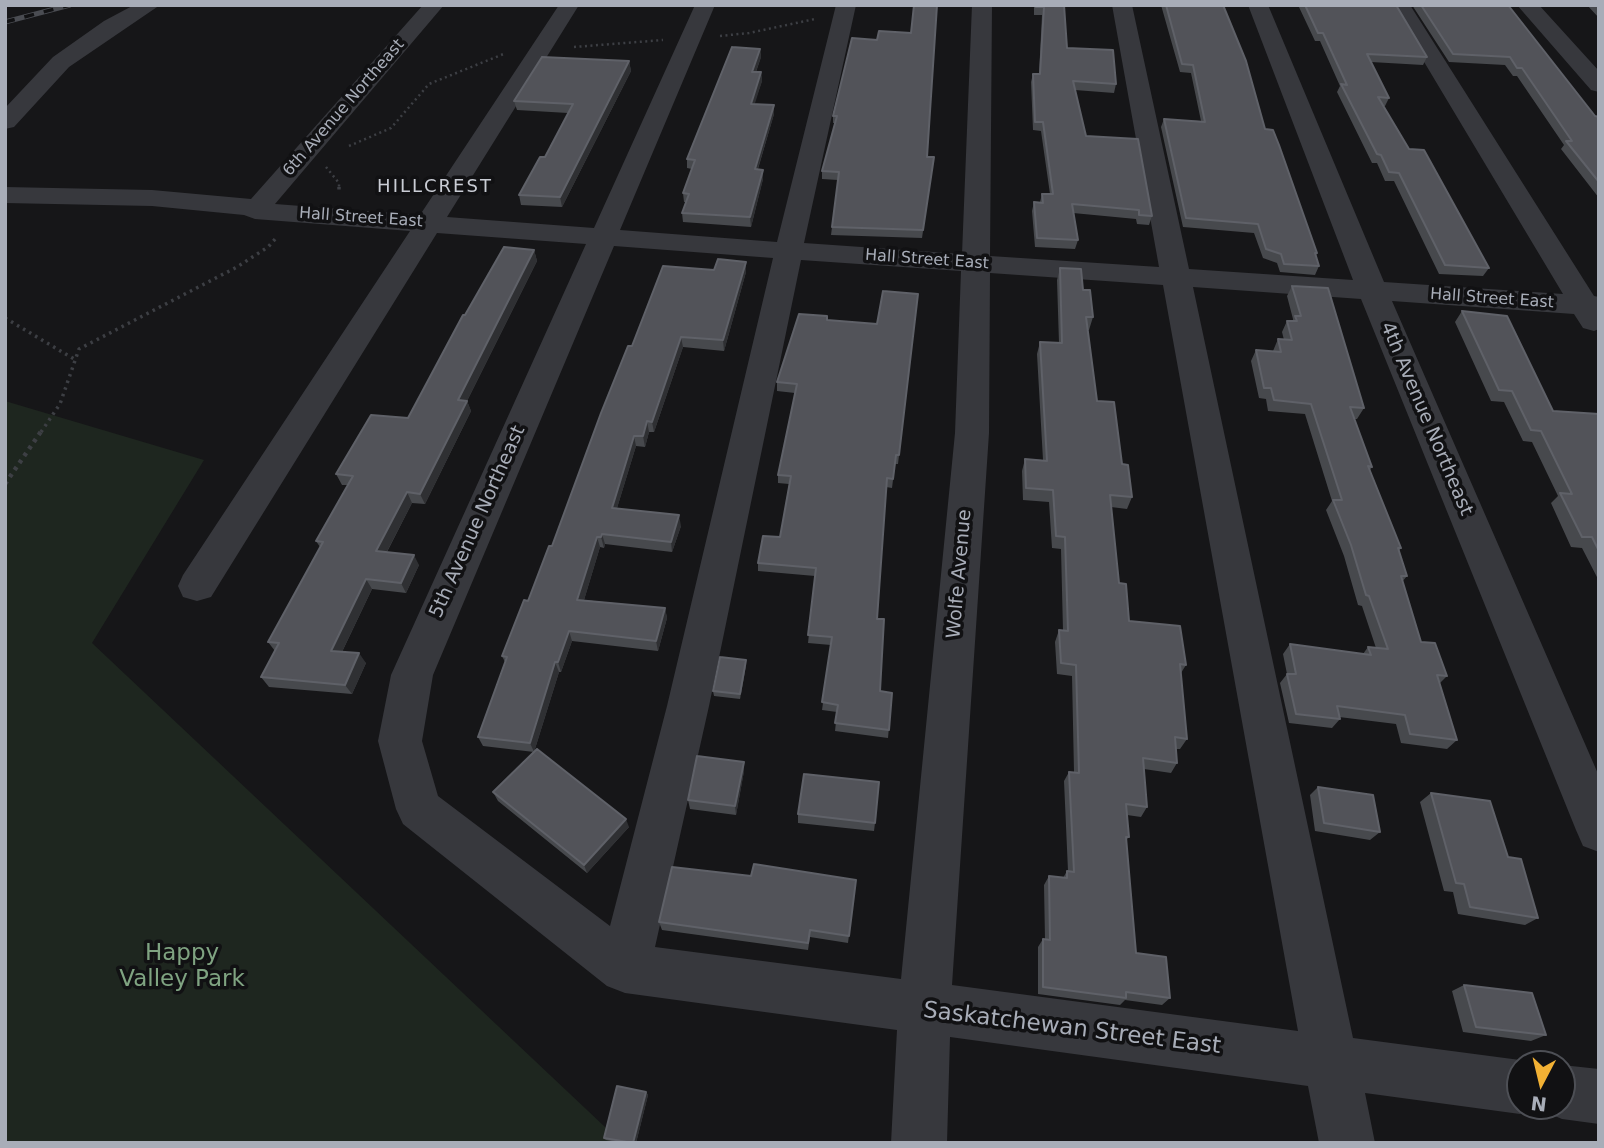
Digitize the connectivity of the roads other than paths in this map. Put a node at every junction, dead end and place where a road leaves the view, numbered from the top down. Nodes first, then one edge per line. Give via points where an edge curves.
1 (150, 5) edge
2 (433, 5) edge
3 (569, 5) edge
4 (705, 5) edge
5 (982, 5) edge
6 (1122, 5) edge
7 (1258, 5) edge
8 (1400, 5) edge
9 (1527, 5) edge
10 (844, 10) edge
11 (1599, 85) edge
12 (5, 122) edge
13 (5, 195) edge
14 (256, 209) junction
15 (430, 222) junction
16 (603, 236) junction
17 (790, 251) junction
18 (977, 264) junction
19 (1174, 276) junction
20 (1372, 290) junction
21 (1594, 313) edge
22 (197, 586) dead end
23 (1599, 830) edge
24 (625, 968) junction
25 (924, 1010) junction
26 (1330, 1062) junction
27 (1506, 1085) edge
28 (1576, 1095) edge
29 (1599, 1097) edge
30 (919, 1143) edge
31 (1347, 1143) edge

1 - 12 street via 61,62
2 - 14 street, 6th Avenue Northeast
3 - 15 street
4 - 16 street, 5th Avenue Northeast
5 - 18 street, Wolfe Avenue
6 - 19 street
7 - 20 street, 4th Avenue Northeast
8 - 21 street
9 - 11 street
10 - 17 street
13 - 14 street, Hall Street East via 152,198
14 - 15 street, Hall Street East
15 - 16 street, Hall Street East
15 - 22 street
16 - 17 street, Hall Street East
16 - 24 street, 5th Avenue Northeast via 412,675 400,741 419,809
17 - 18 street, Hall Street East
17 - 24 street
18 - 19 street, Hall Street East
18 - 25 street, Wolfe Avenue via 972,433
19 - 20 street, Hall Street East
19 - 26 street
20 - 21 street, Hall Street East
20 - 23 street, 4th Avenue Northeast
24 - 25 street, Saskatchewan Street East
25 - 26 street, Saskatchewan Street East
25 - 30 street, Wolfe Avenue
26 - 27 street, Saskatchewan Street East
26 - 31 street
28 - 29 street

